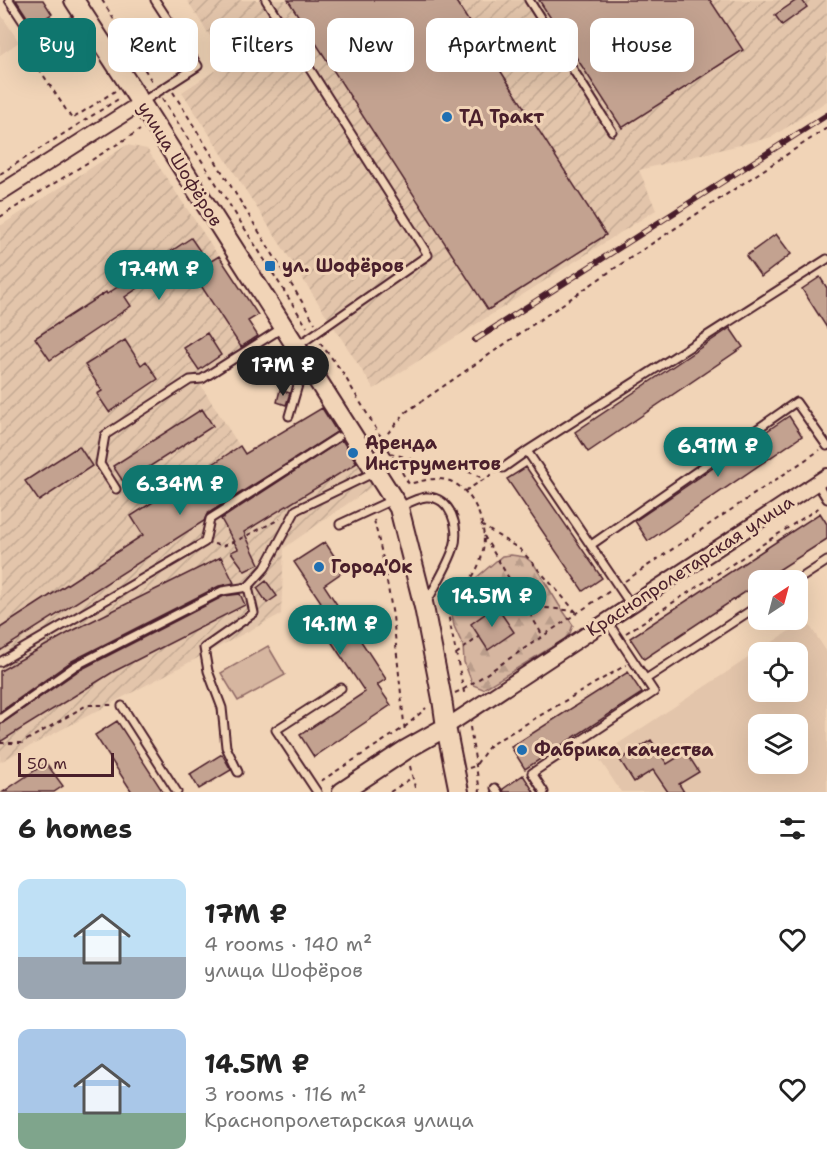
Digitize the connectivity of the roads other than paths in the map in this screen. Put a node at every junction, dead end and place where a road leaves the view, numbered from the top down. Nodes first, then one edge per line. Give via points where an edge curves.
1 (9, 0) edge
2 (155, 0) edge
3 (266, 0) edge
4 (529, 0) edge
5 (77, 4) edge
6 (141, 103) junction
7 (612, 130) dead end
8 (0, 193) edge
9 (826, 260) edge
10 (283, 327) junction
11 (295, 347) junction
12 (311, 371) junction
13 (289, 416) dead end
14 (338, 437) dead end
15 (827, 446) edge
16 (527, 451) junction
17 (503, 468) road end
18 (376, 472) junction
19 (822, 479) edge
20 (116, 489) dead end
21 (827, 500) edge
22 (396, 503) junction
23 (340, 524) dead end
24 (591, 545) junction
25 (827, 561) edge
26 (808, 573) edge
27 (249, 587) junction
28 (631, 605) junction
29 (424, 607) junction
30 (748, 612) edge
31 (607, 621) junction
32 (0, 662) edge
33 (646, 679) junction
34 (341, 688) dead end
35 (122, 706) road end
36 (0, 719) edge
37 (446, 727) junction
38 (238, 772) dead end
39 (315, 789) edge
40 (177, 792) edge
41 (342, 792) edge
42 (459, 792) edge
43 (544, 792) edge

1 - 5 lane via 38,44
2 - 6 lane via 198,66
3 - 11 lane via 428,255
4 - 7 lane
5 - 6 street, улица Шофёров
6 - 8 street
6 - 10 street, улица Шофёров
9 - 16 lane
10 - 11 street, улица Шофёров
10 - 20 lane via 202,379 189,380 105,435 100,464
11 - 12 street, улица Шофёров
12 - 13 lane via 298,385
12 - 18 street, улица Шофёров
14 - 32 lane via 210,519 205,542
15 - 24 lane via 796,402
16 - 17 lane
16 - 24 lane
18 - 22 street, улица Шофёров
18 - 27 lane via 296,510 265,568
19 - 21 lane
19 - 28 street, Краснопролетарская улица
22 - 23 lane via 371,508
22 - 29 street, улица Шофёров
22 - 29 lane via 434,498 447,508 457,528 454,550
24 - 28 lane
25 - 26 lane
27 - 36 lane via 222,591 75,666
27 - 38 lane via 254,614 204,648 222,708 226,747
28 - 31 street, Краснопролетарская улица
29 - 37 street, улица Шофёров
30 - 33 lane
31 - 33 lane
31 - 37 street, Краснопролетарская улица
33 - 43 lane via 654,692 532,773
34 - 39 lane via 276,729
35 - 40 lane
37 - 41 street, Краснопролетарская улица
37 - 42 street, улица Шофёров

